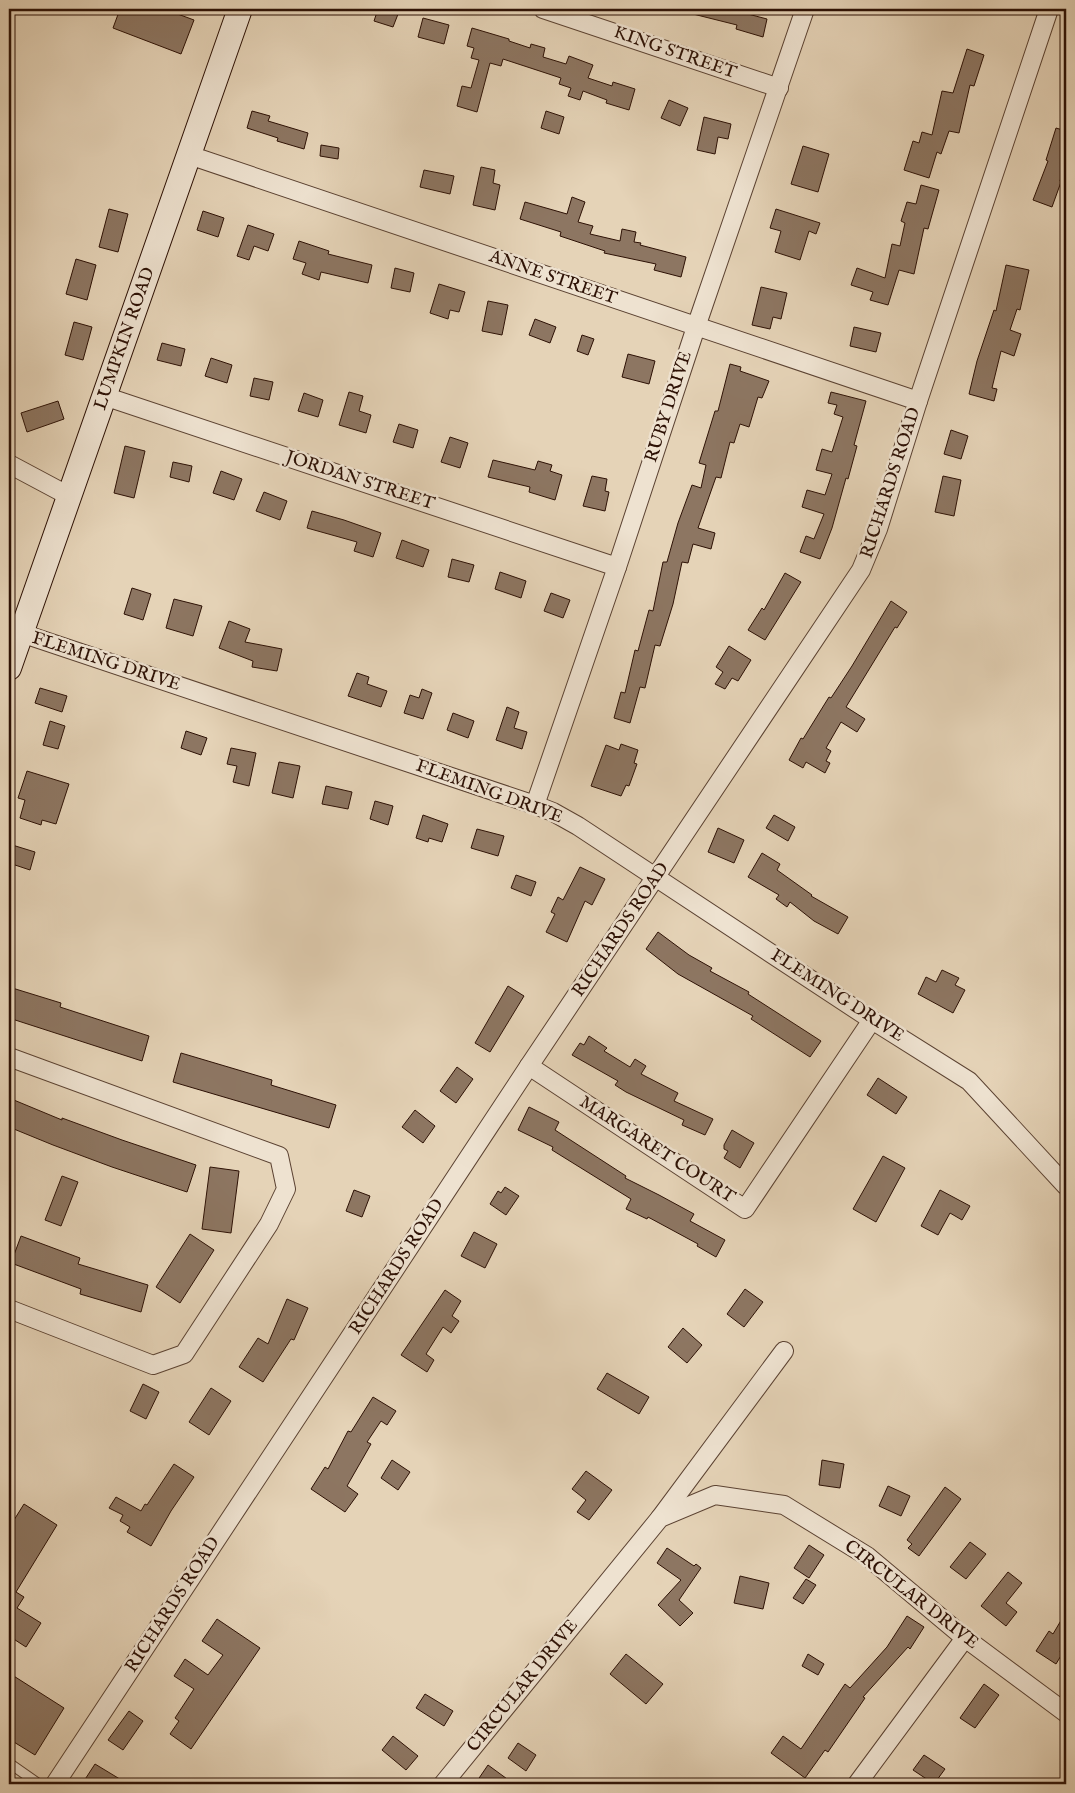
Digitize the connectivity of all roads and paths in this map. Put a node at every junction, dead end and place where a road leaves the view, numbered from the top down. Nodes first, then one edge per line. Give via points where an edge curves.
1 (240, 9) edge
2 (543, 9) edge
3 (805, 9) edge
4 (1049, 9) edge
5 (778, 88) junction
6 (189, 155) junction
7 (696, 327) junction
8 (104, 396) junction
9 (918, 401) junction
10 (9, 464) edge
11 (70, 496) junction
12 (616, 567) junction
13 (21, 633) junction
14 (9, 668) edge
15 (535, 805) junction
16 (656, 877) junction
17 (872, 1020) junction
18 (9, 1057) edge
19 (530, 1066) junction
20 (1066, 1186) edge
21 (9, 1309) edge
22 (784, 1351) dead end
23 (660, 1518) junction
24 (965, 1638) junction
25 (1066, 1713) edge
26 (9, 1763) edge
27 (39, 1784) edge
28 (55, 1784) edge
29 (443, 1784) edge
30 (857, 1784) edge

1 - 6 main road, LUMPKIN ROAD
2 - 5 street, KING STREET
3 - 5 street, RUBY DRIVE
4 - 9 street, RICHARDS ROAD
5 - 7 street, RUBY DRIVE
6 - 7 street, ANNE STREET
6 - 8 main road, LUMPKIN ROAD
7 - 9 street, ANNE STREET
7 - 12 street, RUBY DRIVE
8 - 11 main road, LUMPKIN ROAD
8 - 12 street, JORDAN STREET
9 - 16 street, RICHARDS ROAD via 878,529 861,570
10 - 11 street
11 - 13 main road, LUMPKIN ROAD
12 - 15 street, RUBY DRIVE
13 - 14 main road, LUMPKIN ROAD
13 - 15 street, FLEMING DRIVE
15 - 16 street, FLEMING DRIVE via 578,826
16 - 17 street, FLEMING DRIVE
16 - 19 street, RICHARDS ROAD
17 - 19 street, MARGARET COURT via 745,1209
17 - 20 street, FLEMING DRIVE via 969,1081
18 - 21 street via 279,1156 286,1189 269,1224 184,1354 153,1365
19 - 28 street, RICHARDS ROAD
22 - 23 street, CIRCULAR DRIVE
23 - 24 street, CIRCULAR DRIVE via 716,1495 784,1505 867,1556
23 - 29 street, CIRCULAR DRIVE
24 - 25 street, CIRCULAR DRIVE
24 - 30 street
26 - 27 lane

